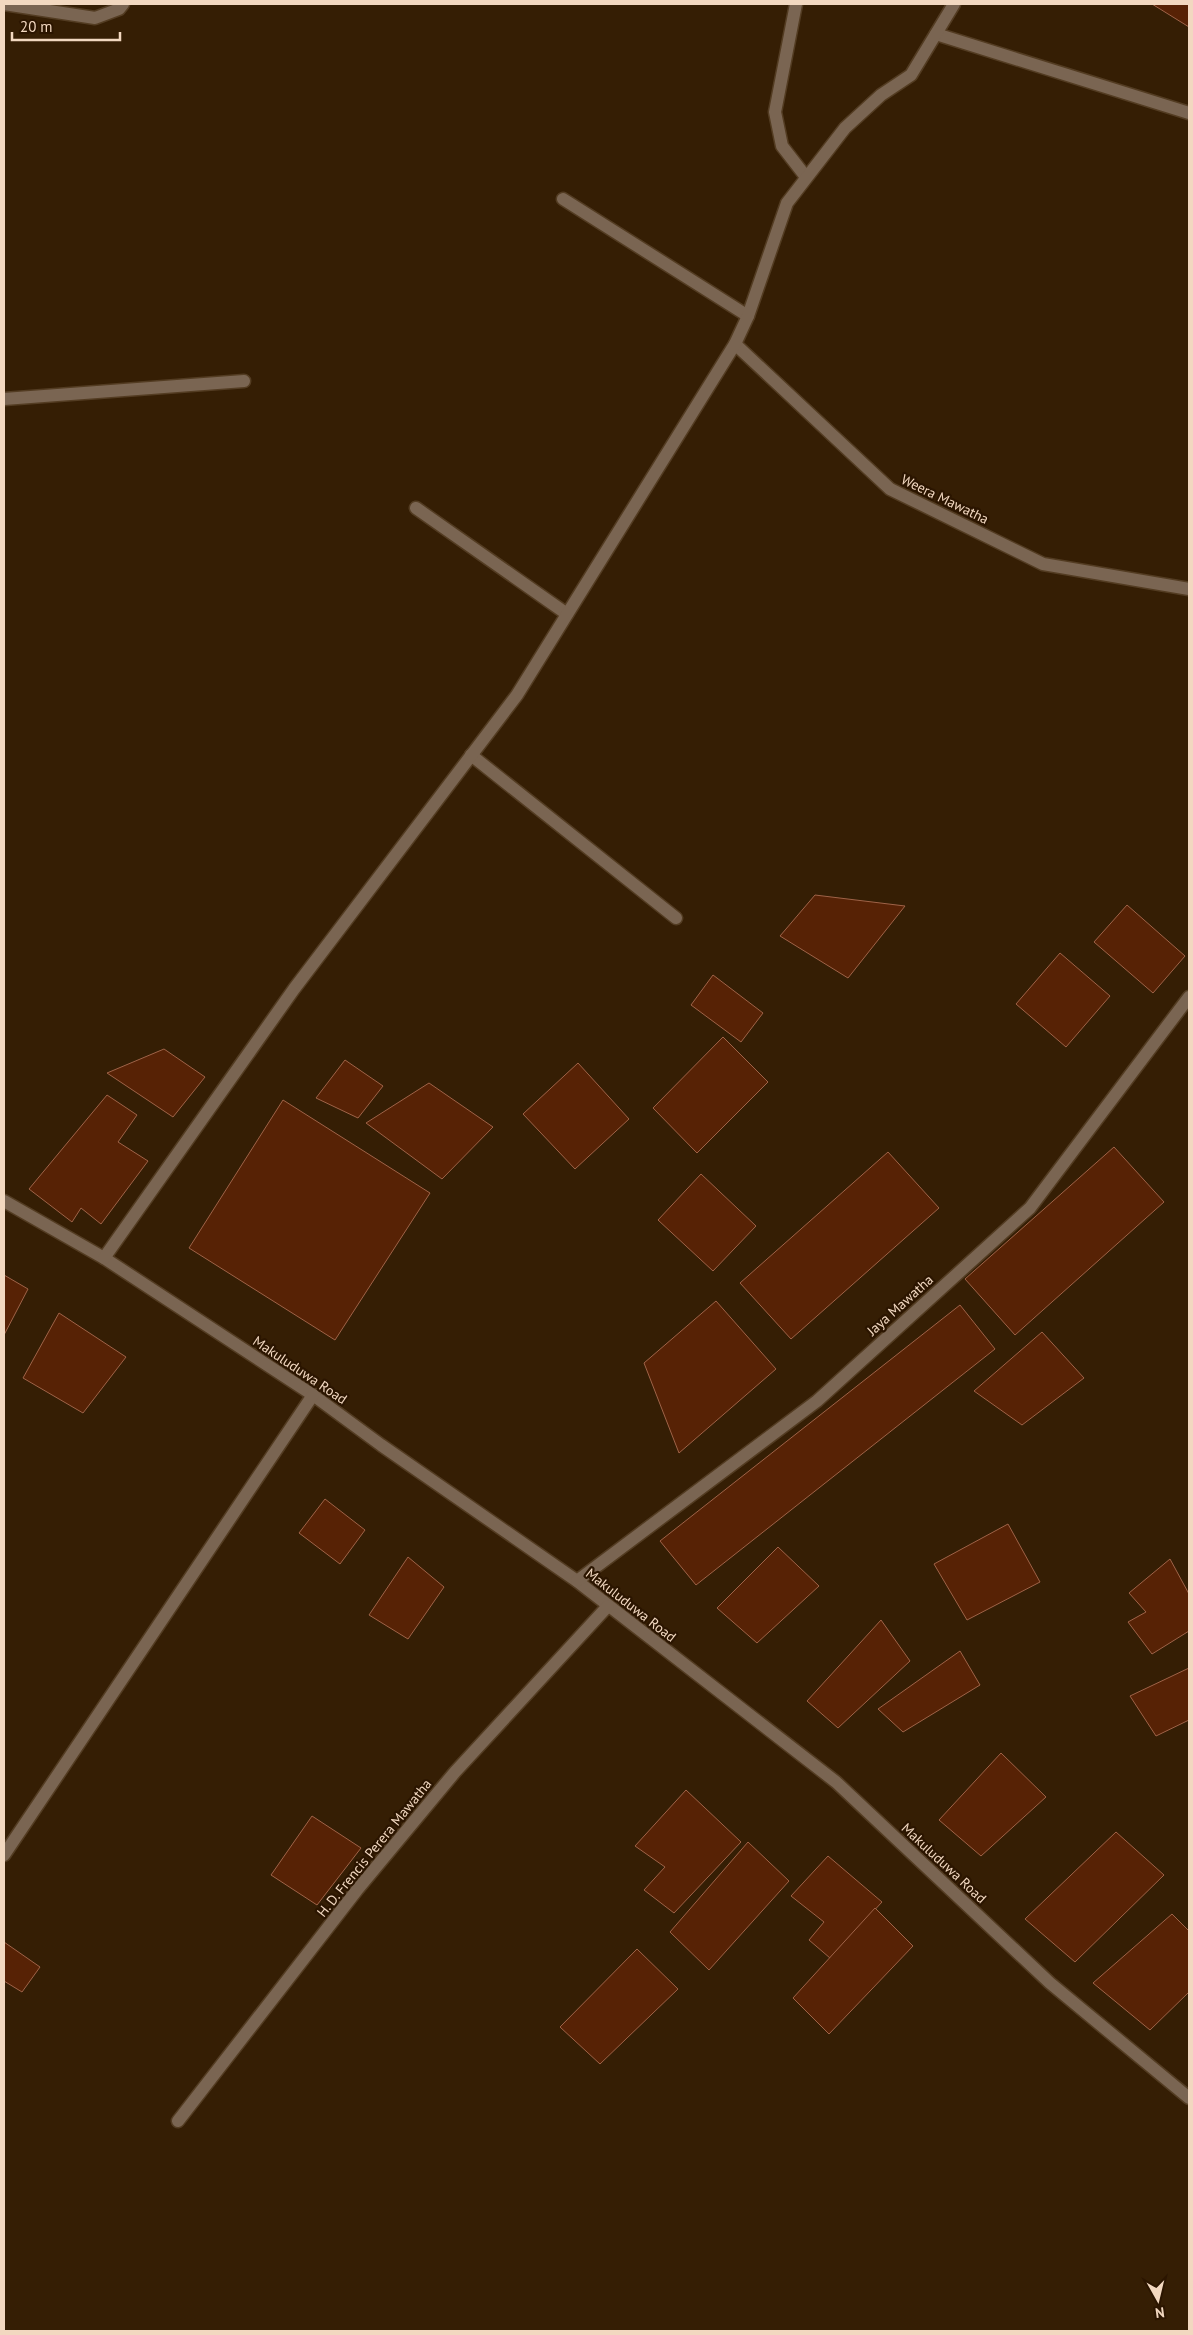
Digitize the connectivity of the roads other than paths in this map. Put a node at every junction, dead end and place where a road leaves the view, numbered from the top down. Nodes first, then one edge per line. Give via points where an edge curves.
1 (4, 4) edge
2 (123, 4) edge
3 (796, 4) edge
4 (954, 4) edge
5 (936, 34) junction
6 (1189, 113) edge
7 (806, 178) junction
8 (563, 199) dead end
9 (748, 316) junction
10 (736, 344) junction
11 (244, 381) dead end
12 (4, 399) edge
13 (416, 508) dead end
14 (1189, 589) edge
15 (568, 614) junction
16 (471, 755) junction
17 (676, 918) dead end
18 (1189, 997) edge
19 (4, 1201) edge
20 (104, 1258) junction
21 (314, 1395) junction
22 (577, 1581) junction
23 (608, 1606) junction
24 (4, 1855) edge
25 (1189, 2098) edge
26 (178, 2121) dead end

1 - 2 street via 95,18 119,10
3 - 7 street via 775,112 782,146
4 - 5 street
5 - 6 street
5 - 7 street via 911,75 881,95 845,128
7 - 9 street via 787,203
8 - 9 street
9 - 10 street
10 - 14 street, Weera Mawatha via 890,489 1043,564
10 - 15 street
11 - 12 street
13 - 15 street
15 - 16 street via 517,695
16 - 17 street
16 - 20 street via 294,989
18 - 22 street, Jaya Mawatha via 1030,1208 817,1401
19 - 20 street, Makuluduwa Road
20 - 21 street, Makuluduwa Road
21 - 22 street, Makuluduwa Road
21 - 24 street
22 - 23 street, Makuluduwa Road
23 - 25 street, Makuluduwa Road via 836,1782 1050,1983
23 - 26 street, H. D. Frencis Perera Mawatha via 455,1772 357,1890

